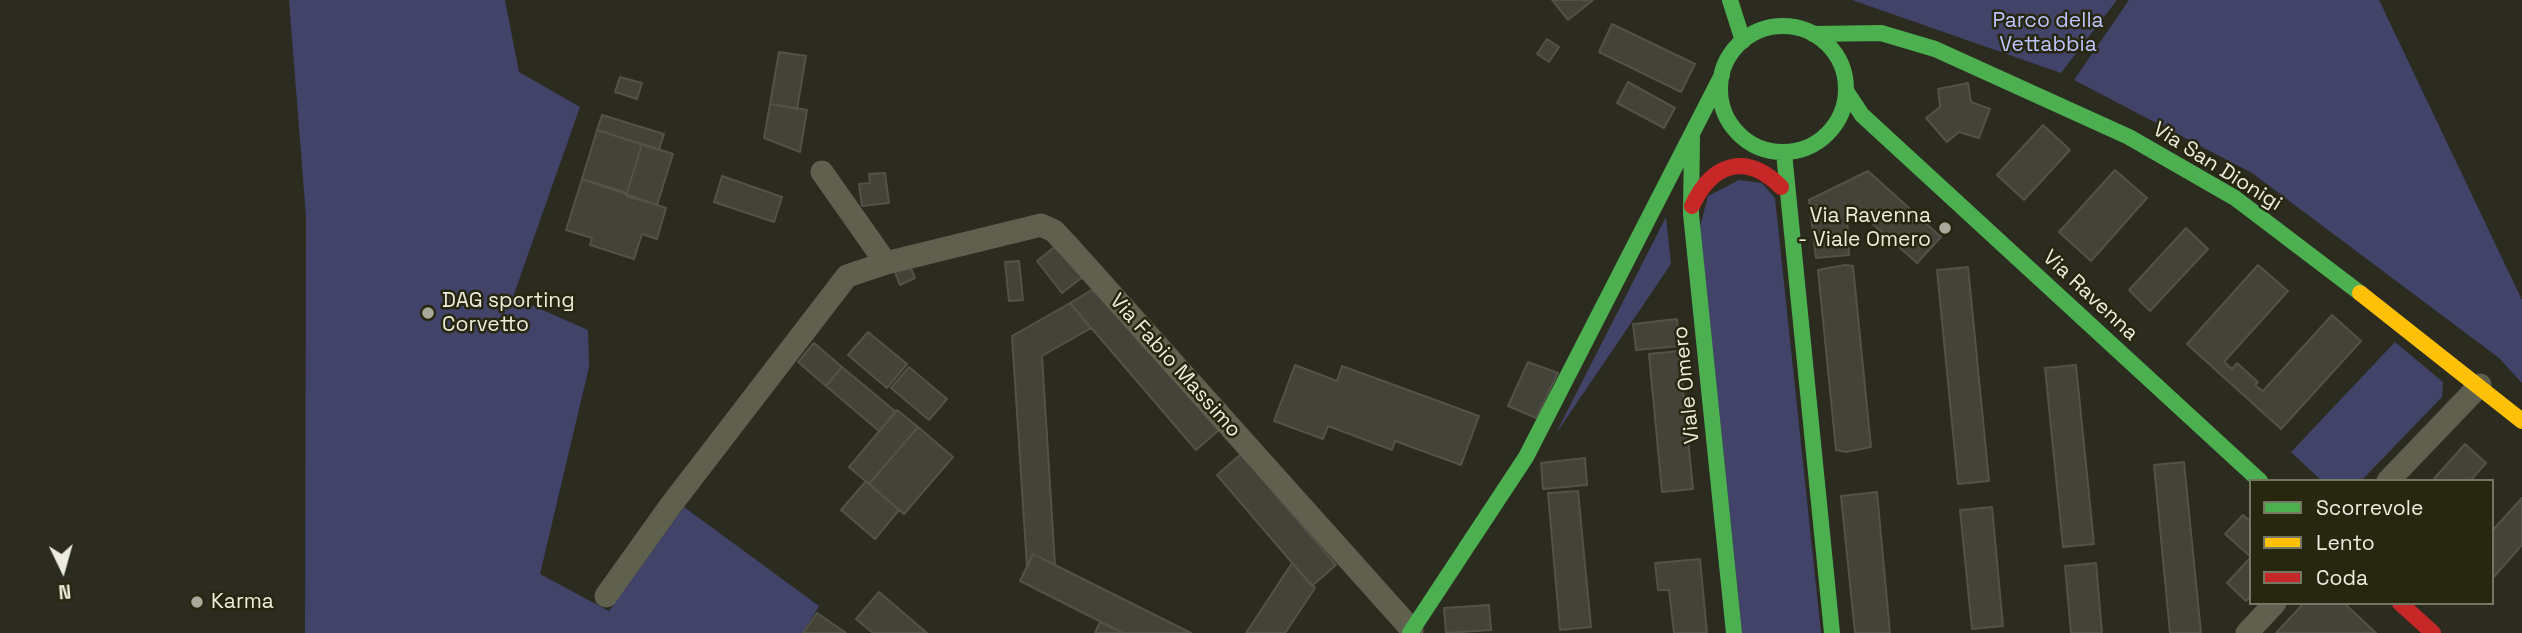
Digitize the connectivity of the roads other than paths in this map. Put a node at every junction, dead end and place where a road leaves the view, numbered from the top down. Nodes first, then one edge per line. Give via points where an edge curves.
1 (1730, 0) edge
2 (1740, 0) edge
3 (1770, 28) junction
4 (1813, 34) junction
5 (1846, 35) junction
6 (1743, 41) junction
7 (1838, 58) junction
8 (1722, 75) junction
9 (1846, 92) junction
10 (1838, 121) junction
11 (1692, 132) junction
12 (1892, 142) junction
13 (1784, 153) junction
14 (822, 172) dead end
15 (1790, 201) junction
16 (1692, 206) junction
17 (886, 263) junction
18 (2480, 385) junction
19 (2522, 421) edge
20 (2258, 479) edge
21 (2390, 479) edge
22 (606, 596) dead end
23 (2273, 605) edge
24 (2402, 605) edge
25 (1411, 632) edge
26 (1734, 633) edge
27 (1832, 633) edge
28 (2247, 633) edge
29 (2433, 633) edge

1 - 6 main road
2 - 3 main road
3 - 4 main road via 1792,27
3 - 6 main road
4 - 5 main road, Via San Dionigi
4 - 7 main road
5 - 7 main road
5 - 18 main road, Via San Dionigi via 1881,33 1935,49 2056,102 2187,169 2275,227
6 - 8 main road
7 - 9 main road
8 - 11 main road, Via Fabio Massimo
8 - 13 main road via 1721,103 1734,128 1756,146
9 - 10 main road
9 - 12 main road, Via Ravenna via 1861,115
10 - 12 main road, Via Ravenna
10 - 13 main road via 1812,146
11 - 16 main road, Viale Omero
11 - 25 main road, Via Fabio Massimo via 1526,457
12 - 20 main road, Via Ravenna
13 - 15 main road
14 - 17 street
15 - 16 main road via 1764,172 1735,166 1707,178
15 - 27 main road
16 - 26 main road, Viale Omero
17 - 22 street, Via Fabio Massimo via 847,276
17 - 25 street, Via Fabio Massimo via 1029,226 1054,231
18 - 19 main road, Via San Dionigi
18 - 21 street
23 - 28 street
24 - 29 main road

